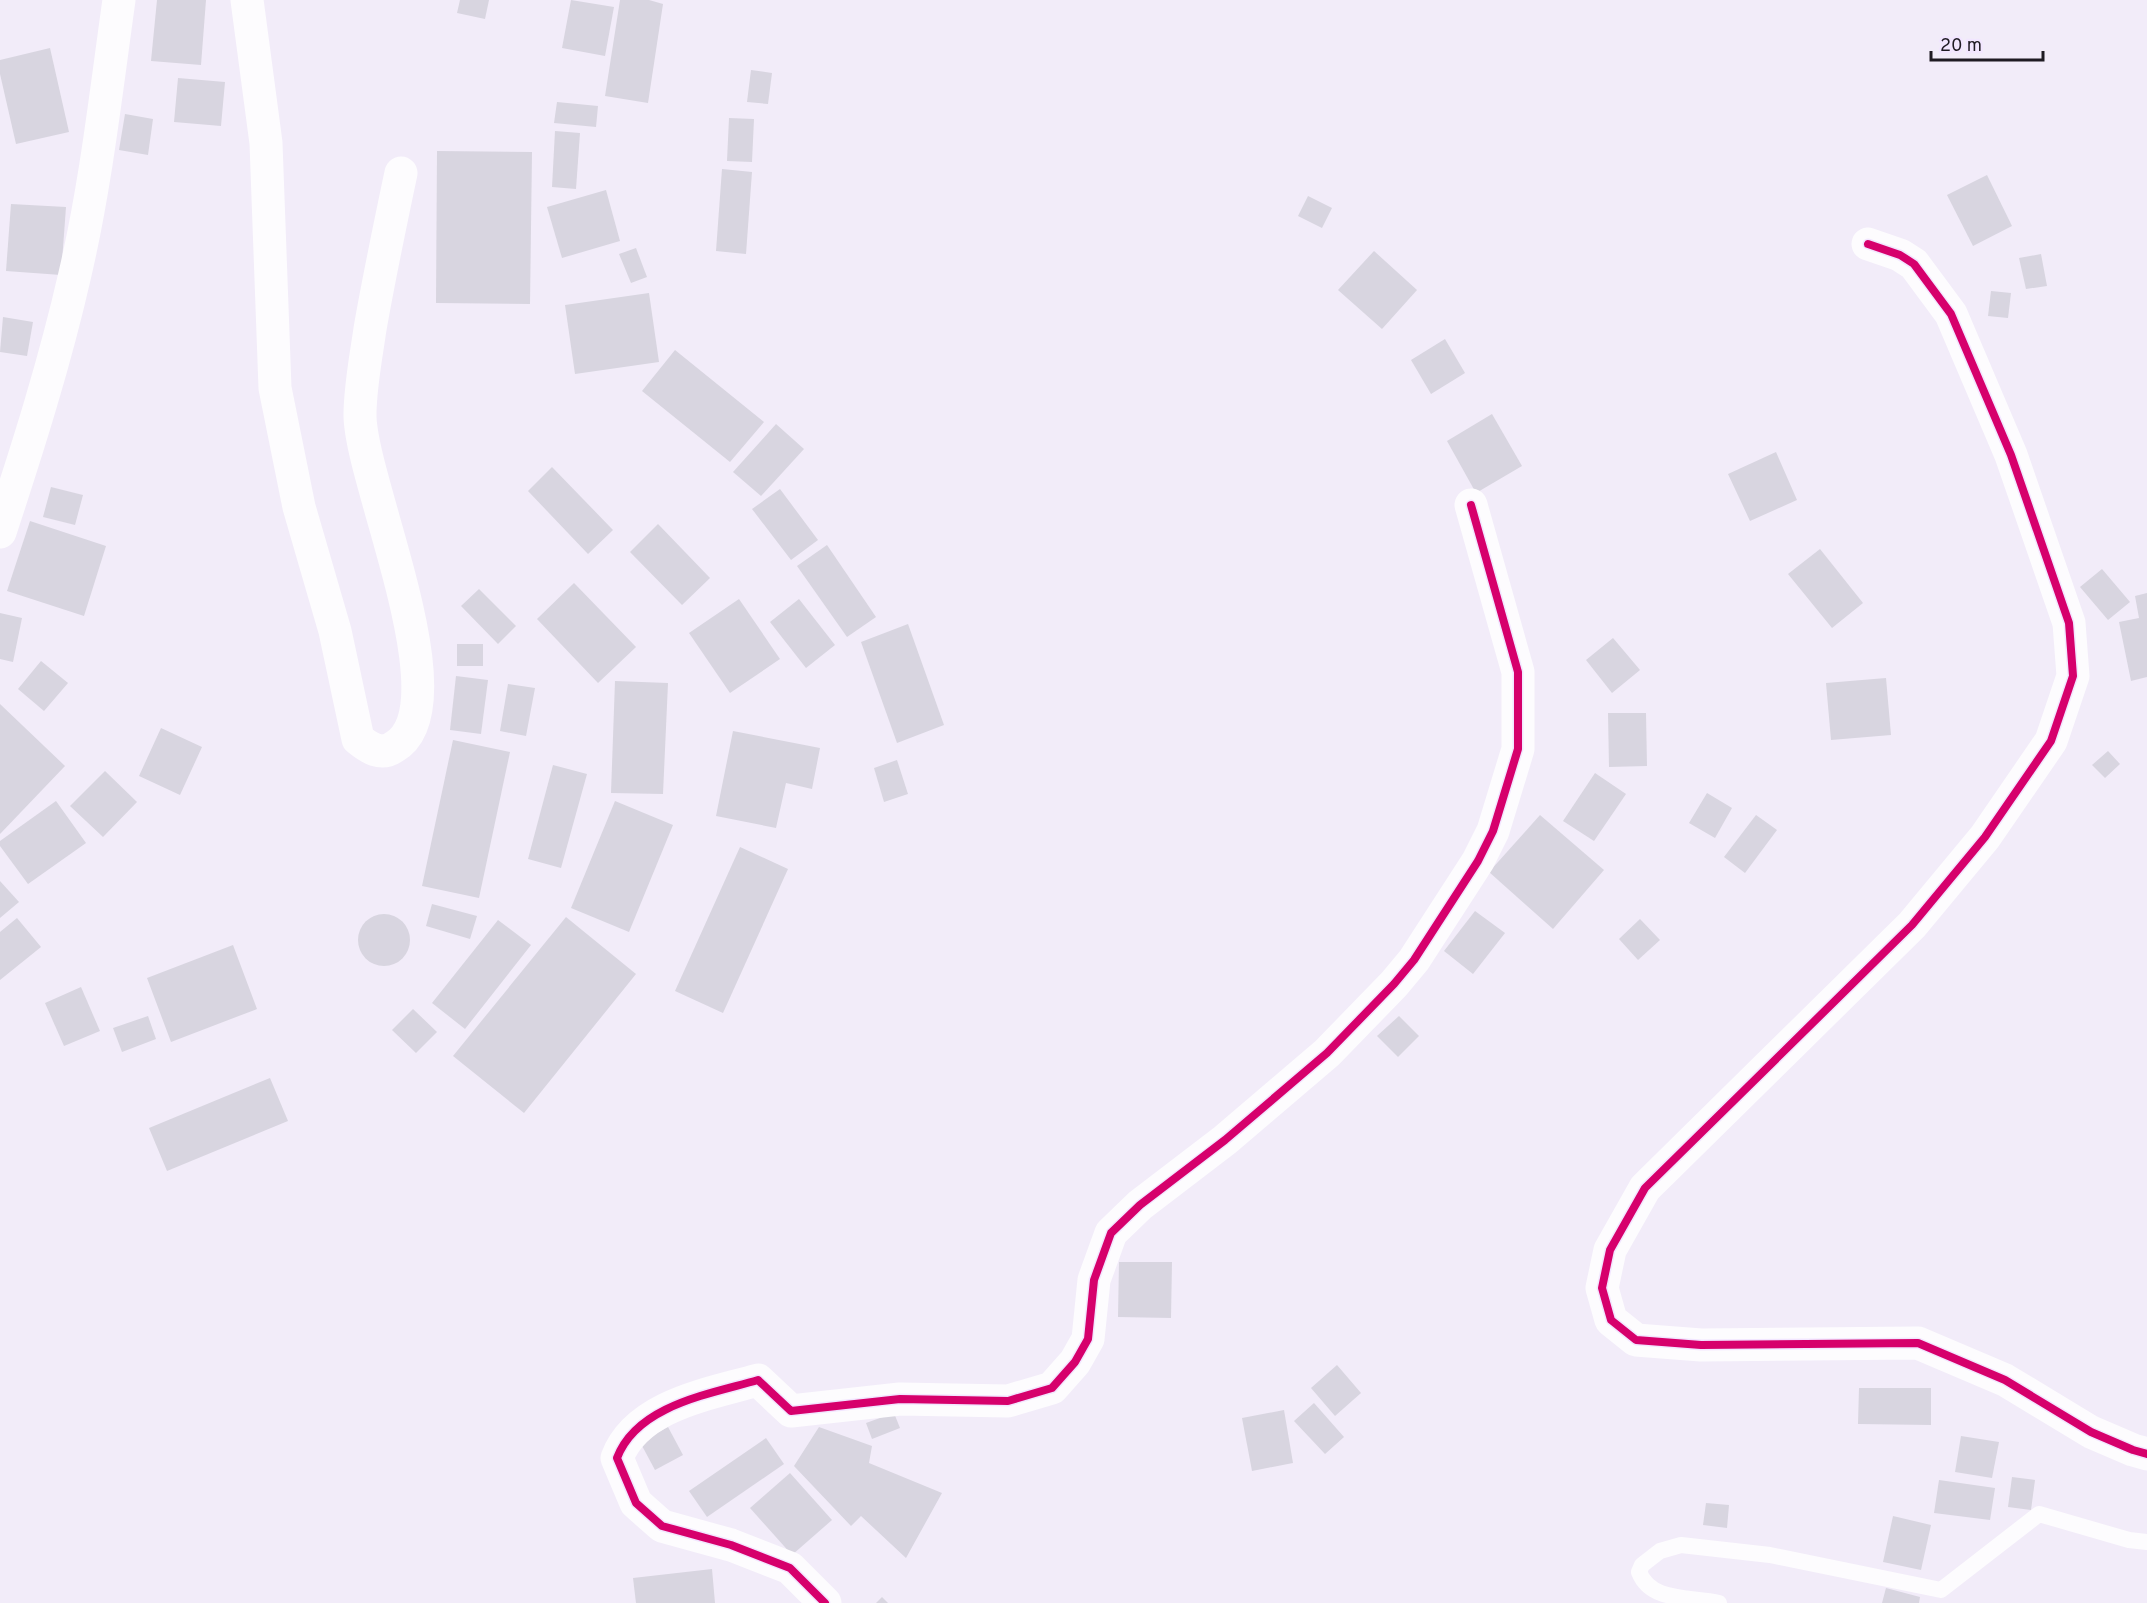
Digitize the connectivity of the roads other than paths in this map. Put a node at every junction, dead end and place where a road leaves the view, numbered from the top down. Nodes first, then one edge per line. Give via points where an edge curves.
1 (119, 0) edge
2 (247, 0) edge
3 (401, 173) dead end
4 (1868, 244) dead end
5 (1471, 505) dead end
6 (0, 532) edge
7 (2147, 1454) edge
8 (2147, 1542) edge
9 (825, 1603) edge
10 (1719, 1603) edge

1 - 6 street via 92,192 75,274 44,398
2 - 3 street via 266,143 275,388 299,507 335,632 358,739 383,752 396,747 415,720 417,668 410,615 369,473 360,416 381,266
4 - 7 street via 1914,264 1951,314 2011,455 2069,623 2073,676 2051,741 1985,837 1912,925 1645,1188 1610,1250 1602,1288 1611,1320 1636,1341 1701,1345 1918,1343 2005,1380 2091,1432
5 - 9 street via 1520,691 1518,749 1492,831 1478,861 1394,984 1327,1053 1111,1233 1094,1280 1088,1339 1076,1362 1052,1388 1008,1401 900,1399 791,1411 758,1380 683,1402 623,1442 617,1458 636,1503 662,1526 731,1545 790,1568
8 - 10 lane via 2039,1514 1941,1590 1770,1555 1681,1545 1660,1551 1642,1565 1642,1581 1653,1592

